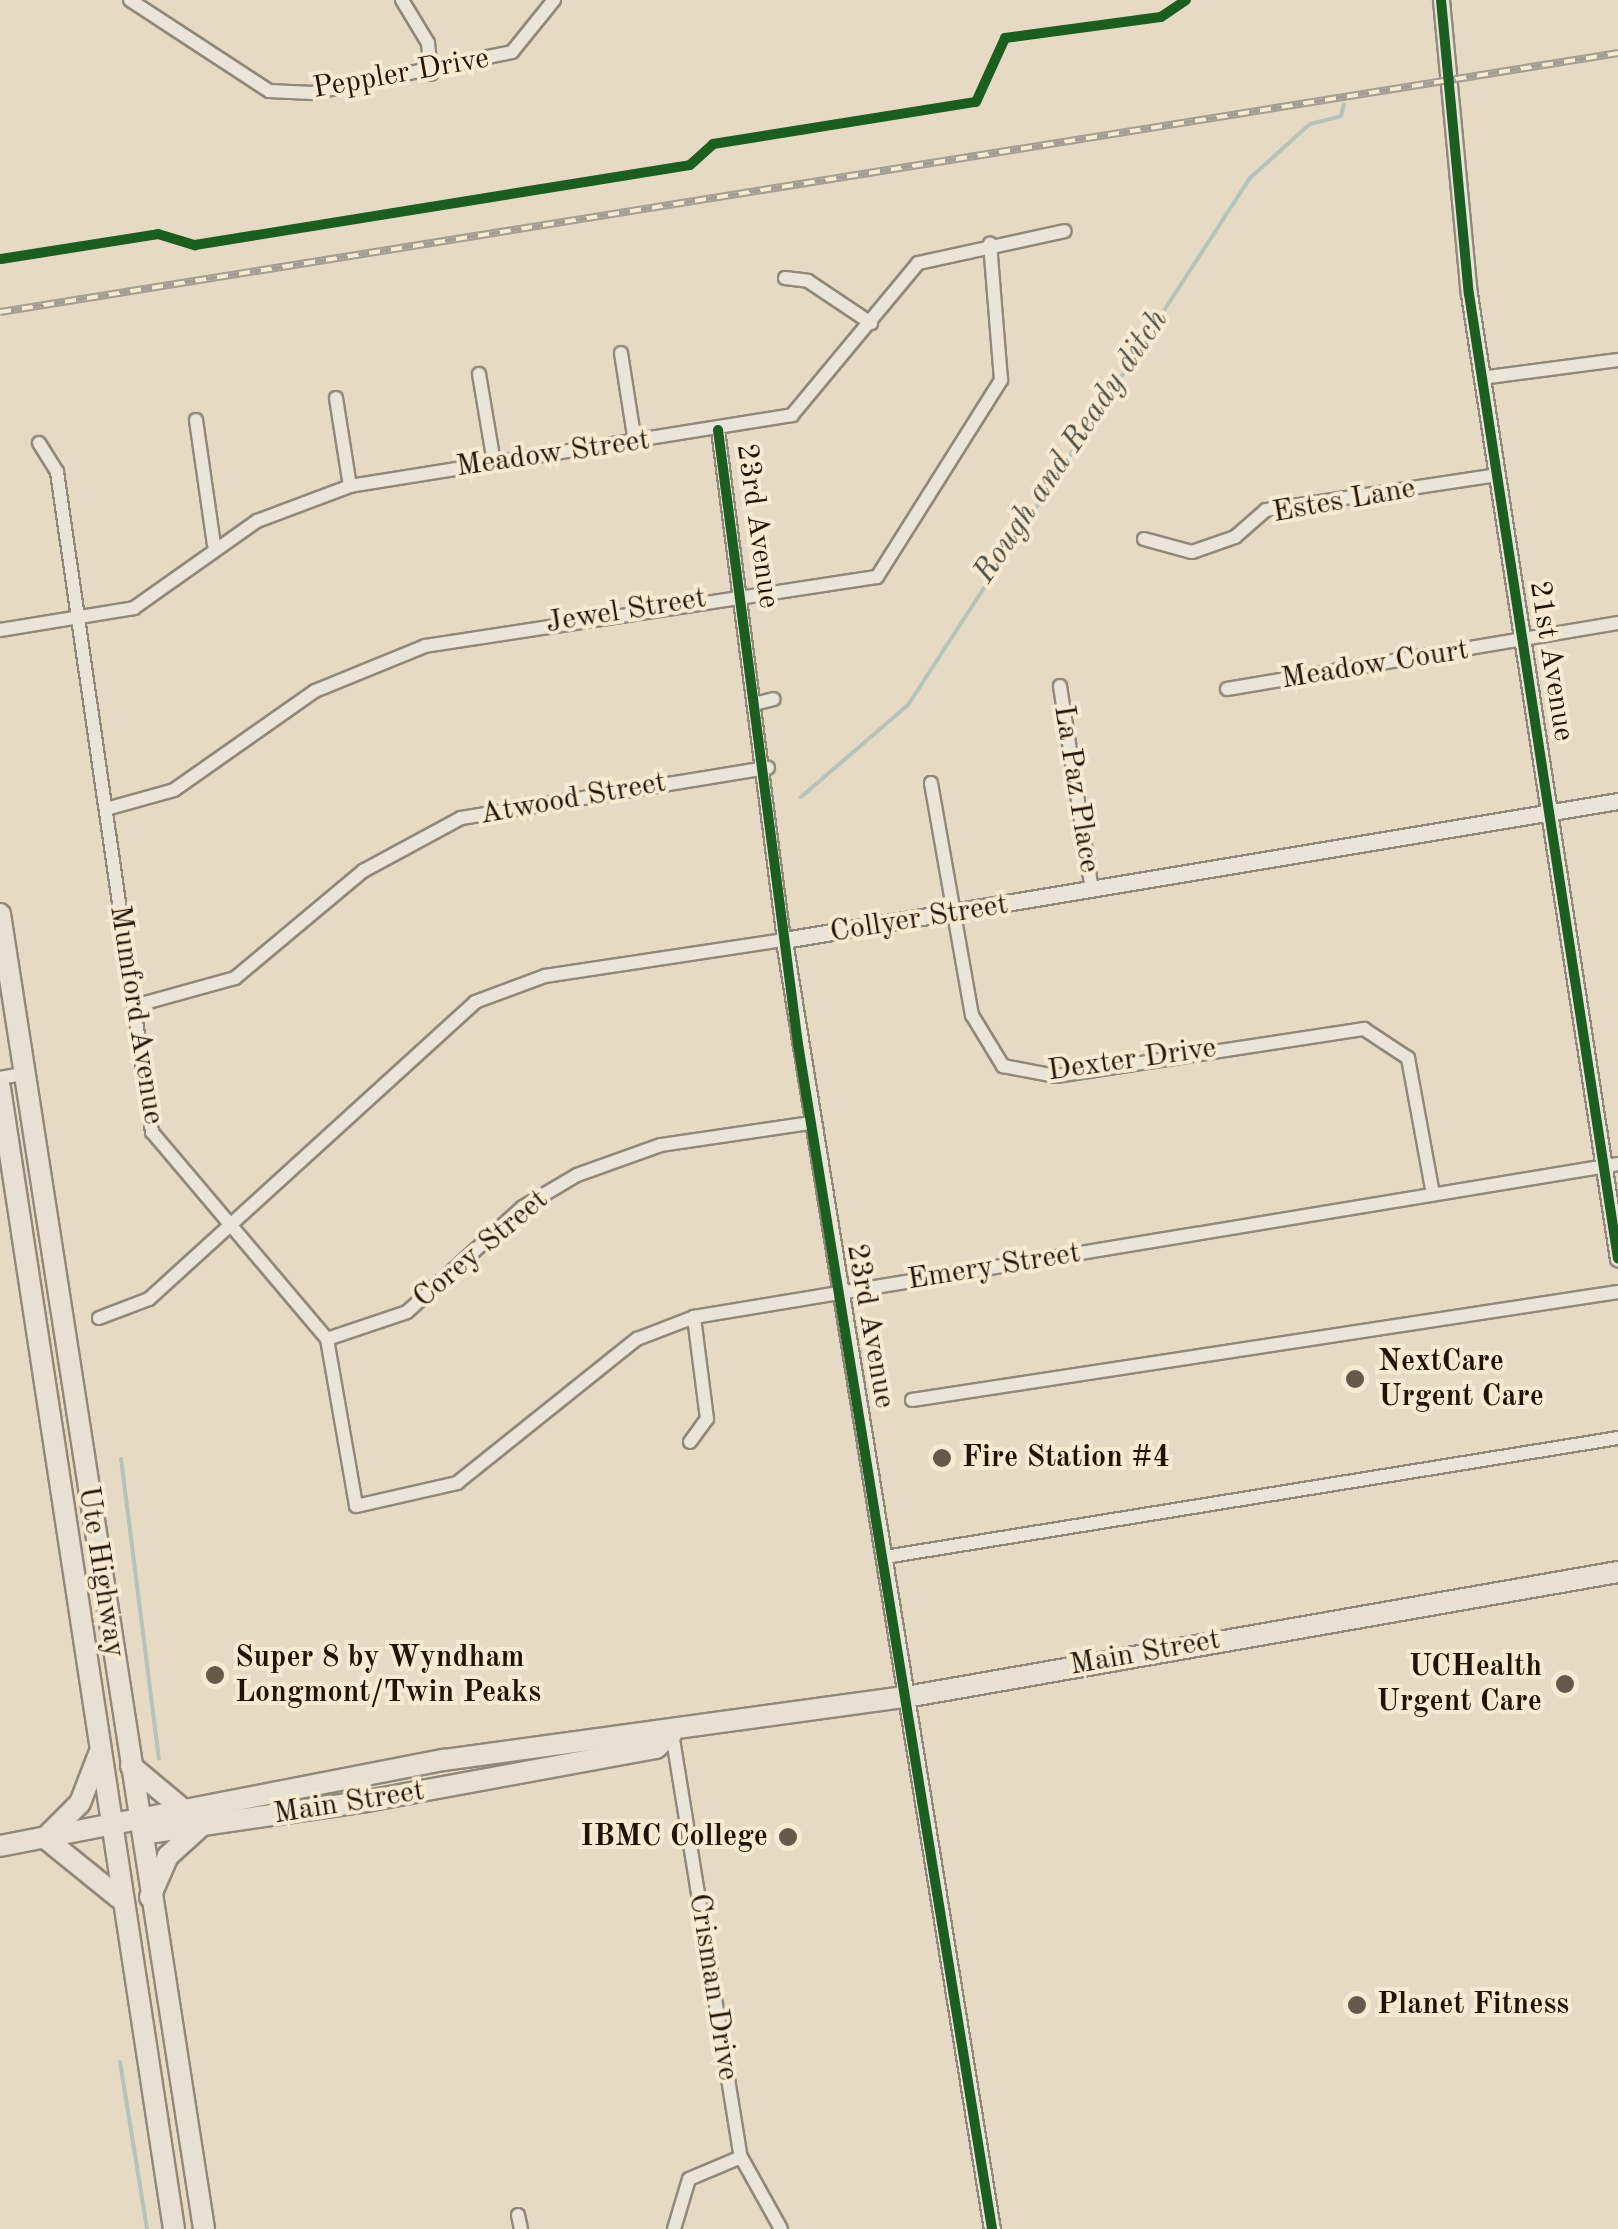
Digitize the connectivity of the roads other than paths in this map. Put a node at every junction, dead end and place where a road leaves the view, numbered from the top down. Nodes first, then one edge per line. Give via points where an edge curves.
1 (130, 0) edge
2 (402, 0) edge
3 (554, 0) edge
4 (1440, 0) edge
5 (431, 74) junction
6 (1065, 231) dead end
7 (990, 243) junction
8 (785, 278) dead end
9 (871, 323) junction
10 (621, 353) dead end
11 (1618, 360) edge
12 (480, 374) dead end
13 (1482, 378) junction
14 (336, 398) dead end
15 (196, 420) dead end
16 (718, 430) junction
17 (635, 442) junction
18 (39, 443) dead end
19 (494, 463) junction
20 (1496, 475) junction
21 (350, 486) junction
22 (1144, 539) dead end
23 (214, 545) junction
24 (741, 593) junction
25 (78, 618) junction
26 (1618, 624) edge
27 (0, 630) edge
28 (1522, 641) junction
29 (1060, 686) dead end
30 (1227, 689) dead end
31 (774, 700) dead end
32 (758, 702) junction
33 (768, 768) junction
34 (930, 783) dead end
35 (1618, 801) edge
36 (106, 809) junction
37 (1549, 811) junction
38 (1092, 891) junction
39 (0, 914) edge
40 (953, 914) junction
41 (784, 940) junction
42 (134, 1006) junction
43 (22, 1074) junction
44 (0, 1078) edge
45 (0, 1088) edge
46 (810, 1123) junction
47 (1611, 1165) edge
48 (1433, 1194) junction
49 (228, 1226) junction
50 (1618, 1259) edge
51 (1618, 1292) edge
52 (836, 1293) junction
53 (694, 1316) junction
54 (99, 1318) dead end
55 (327, 1339) junction
56 (912, 1400) dead end
57 (1618, 1438) edge
58 (690, 1442) dead end
59 (884, 1558) junction
60 (1617, 1573) edge
61 (906, 1696) junction
62 (672, 1732) junction
63 (98, 1754) junction
64 (131, 1766) junction
65 (180, 1806) junction
66 (138, 1823) junction
67 (201, 1826) junction
68 (109, 1828) junction
69 (45, 1838) junction
70 (0, 1846) edge
71 (150, 1897) junction
72 (119, 1898) junction
73 (741, 2157) junction
74 (174, 2229) edge
75 (204, 2229) edge
76 (674, 2229) edge
77 (781, 2229) edge
78 (992, 2229) edge

1 - 5 street, Peppler Drive via 269,91
2 - 5 street via 428,42
3 - 5 street, Peppler Drive via 512,52
4 - 13 street, 21st Avenue
6 - 7 street, Meadow Street
7 - 9 street, Meadow Street via 918,263
7 - 24 street, Jewel Street via 1001,380 877,578
8 - 9 street via 808,282
9 - 16 street, Meadow Street via 808,405
10 - 17 street
11 - 13 street
12 - 19 street
13 - 20 street, 21st Avenue
14 - 21 street
15 - 23 street
16 - 17 street, Meadow Street
16 - 24 street, 23rd Avenue
17 - 19 street, Meadow Street
18 - 25 street, Mumford Avenue via 57,472
19 - 21 street, Meadow Street
20 - 22 street, Estes Lane via 1266,510 1235,537 1192,552
20 - 28 street, 21st Avenue
21 - 23 street, Meadow Street
23 - 25 street, Meadow Street via 134,608
24 - 32 street, 23rd Avenue
24 - 36 street, Jewel Street via 424,646 315,691 174,790
25 - 27 street, Meadow Street
25 - 36 street, Mumford Avenue
26 - 28 street, Meadow Court
28 - 30 street, Meadow Court
28 - 37 street, 21st Avenue
29 - 38 street, La Paz Place
31 - 32 street
32 - 33 street, 23rd Avenue
33 - 41 street, 23rd Avenue
33 - 42 street, Atwood Street via 462,818 362,871 235,978
34 - 40 street, Dexter Drive
35 - 37 street, Collyer Street
36 - 42 street, Mumford Avenue
37 - 38 street, Collyer Street
37 - 47 street, 21st Avenue
38 - 40 street, Collyer Street
39 - 43 main road, Ute Highway
40 - 41 street, Collyer Street
40 - 48 street, Dexter Drive via 976,1027 1003,1066 1032,1074 1352,1029 1386,1036 1413,1073
41 - 46 street, 23rd Avenue
41 - 49 street, Collyer Street via 546,976 475,1002
42 - 49 street, Mumford Avenue via 152,1132
43 - 44 street
43 - 64 main road, Ute Highway
45 - 63 main road, Ute Highway
46 - 52 street, 23rd Avenue
46 - 55 street, Corey Street via 662,1145 577,1175 523,1207 407,1312
47 - 48 street, Emery Street
47 - 50 street, 21st Avenue
48 - 52 street, Emery Street
49 - 54 street, Collyer Street via 150,1299
49 - 55 street, Mumford Avenue
51 - 56 street
52 - 53 street, Emery Street
52 - 59 street, 23rd Avenue
53 - 55 street, Emery Street via 637,1338 490,1463 430,1493 356,1506
53 - 58 street via 707,1419
57 - 59 street
59 - 61 street, 23rd Avenue
60 - 61 main road, Main Street
61 - 62 main road, Main Street
61 - 78 street, 23rd Avenue
62 - 65 main road, Main Street via 652,1725
62 - 67 main road, Main Street via 656,1748
62 - 73 street, Crisman Drive
63 - 68 main road, Ute Highway
63 - 69 main road via 80,1803
64 - 65 main road
64 - 66 main road, Ute Highway
65 - 66 main road, Main Street
66 - 67 main road, Main Street via 155,1832
66 - 68 main road, Main Street
66 - 71 main road, Ute Highway
67 - 71 main road via 168,1856
68 - 69 main road, Main Street
68 - 72 main road, Ute Highway
69 - 70 main road, Main Street
69 - 72 main road
71 - 75 main road, Ute Highway
72 - 74 main road, Ute Highway
73 - 76 street via 689,2180
73 - 77 street, Crisman Drive

